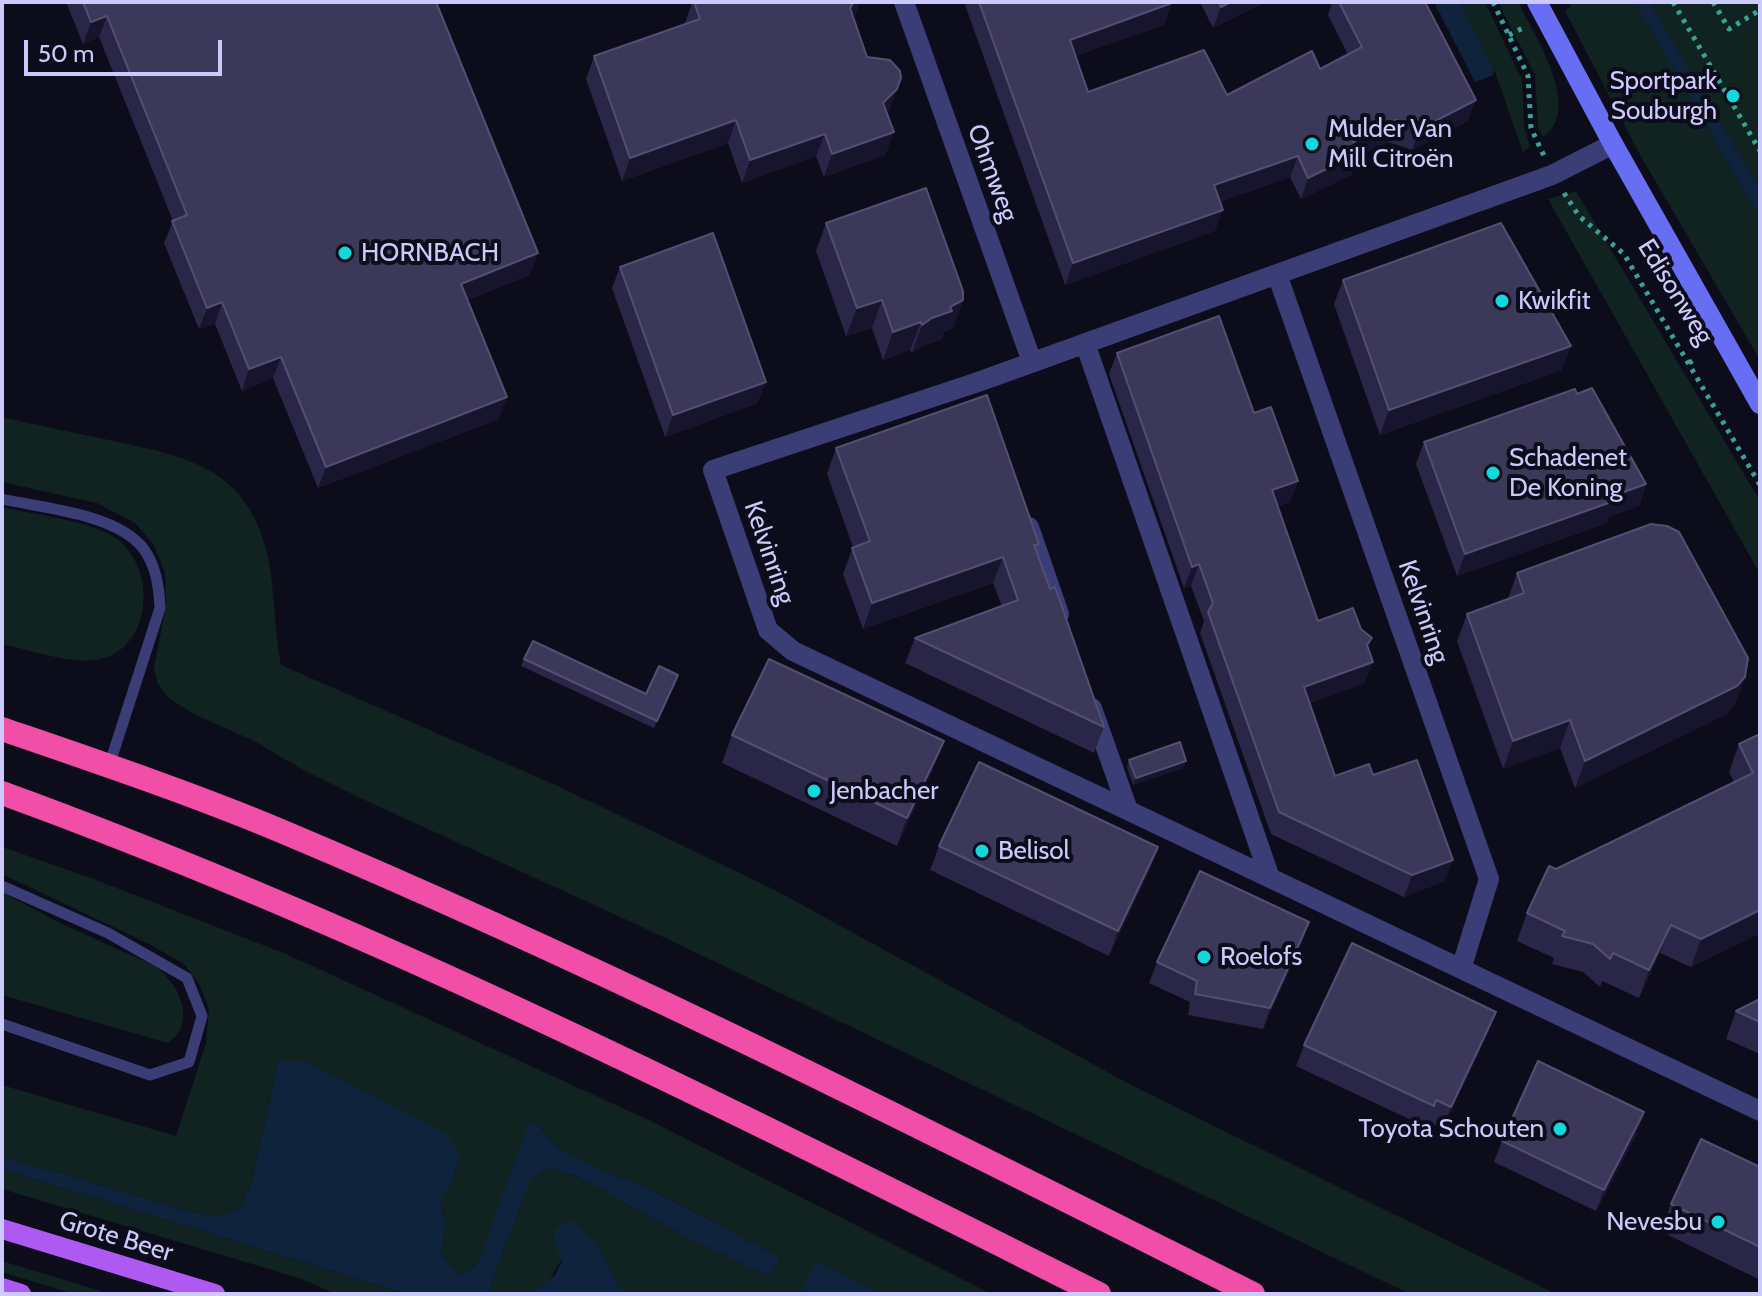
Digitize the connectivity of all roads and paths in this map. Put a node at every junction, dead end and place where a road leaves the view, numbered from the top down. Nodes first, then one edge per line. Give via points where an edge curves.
1 (904, 2) edge
2 (1493, 2) edge
3 (1537, 2) edge
4 (1673, 2) edge
5 (1713, 2) edge
6 (1760, 10) edge
7 (1613, 144) junction
8 (1760, 151) edge
9 (1552, 175) junction
10 (1277, 274) junction
11 (1085, 343) junction
12 (1697, 358) dead end
13 (1032, 362) junction
14 (1689, 363) junction
15 (1760, 404) edge
16 (1760, 485) edge
17 (2, 499) edge
18 (1024, 515) edge
19 (1066, 633) edge
20 (1086, 692) edge
21 (2, 729) edge
22 (109, 766) junction
23 (2, 793) edge
24 (1128, 810) junction
25 (1270, 878) junction
26 (2, 886) edge
27 (1461, 969) junction
28 (2, 1024) edge
29 (1760, 1111) edge
30 (2, 1229) edge
31 (2, 1288) edge
32 (21, 1294) edge
33 (215, 1294) edge
34 (1099, 1294) edge
35 (1253, 1294) edge

1 - 13 street, Ohmweg
2 - 9 path, Edisonweg via 1528,76 1531,128
3 - 7 street, Edisonweg
4 - 8 path
5 - 6 path via 1729,29
7 - 9 street, Kelvinring
7 - 15 street, Edisonweg
9 - 10 street, Kelvinring
9 - 14 path, Edisonweg via 1579,216 1624,254
10 - 11 street, Kelvinring
10 - 27 street, Kelvinring via 1489,879
11 - 13 street, Kelvinring
11 - 25 street
12 - 14 path
13 - 24 street, Kelvinring via 981,390 713,470 768,630 793,651
14 - 16 path, Edisonweg
17 - 22 lane via 105,522 136,541 152,565 160,608
18 - 19 street
20 - 24 street
21 - 22 highway
22 - 35 highway via 279,831 660,1001
23 - 34 highway via 300,910 477,989
24 - 25 street, Kelvinring
25 - 27 street, Kelvinring
26 - 28 lane via 108,933 187,978 202,1016 189,1062 150,1075
27 - 29 street, Kelvinring
30 - 33 main road, Grote Beer
31 - 32 main road

